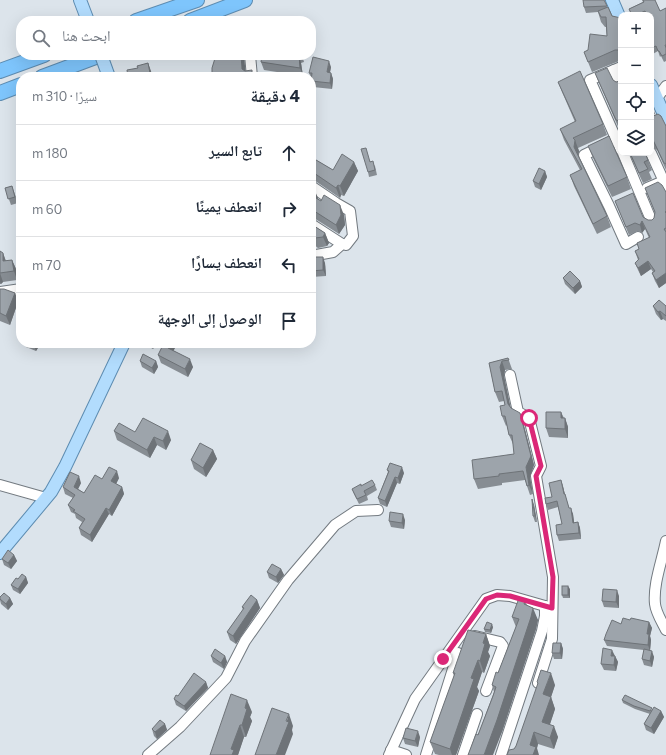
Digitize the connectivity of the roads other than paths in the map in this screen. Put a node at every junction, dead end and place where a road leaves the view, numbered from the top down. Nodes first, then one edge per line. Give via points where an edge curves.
1 (80, 0) edge
2 (197, 0) edge
3 (612, 0) edge
4 (242, 1) edge
5 (618, 14) edge
6 (86, 16) edge
7 (151, 16) edge
8 (203, 16) edge
9 (30, 60) edge
10 (88, 60) edge
11 (103, 60) edge
12 (250, 60) edge
13 (617, 69) edge
14 (0, 71) edge
15 (55, 72) edge
16 (107, 72) edge
17 (252, 72) edge
18 (621, 84) edge
19 (666, 86) edge
20 (16, 87) edge
21 (654, 92) edge
22 (0, 93) edge
23 (657, 98) junction
24 (663, 118) edge
25 (618, 136) edge
26 (618, 139) edge
27 (623, 156) edge
28 (652, 156) edge
29 (665, 182) edge
30 (316, 189) edge
31 (640, 192) junction
32 (628, 198) edge
33 (652, 222) edge
34 (316, 227) edge
35 (638, 237) dead end
36 (342, 244) junction
37 (316, 255) edge
38 (16, 290) edge
39 (0, 292) edge
40 (122, 348) edge
41 (510, 375) dead end
42 (0, 485) edge
43 (46, 498) junction
44 (378, 510) dead end
45 (666, 541) edge
46 (0, 553) edge
47 (549, 607) junction
48 (666, 630) edge
49 (462, 633) junction
50 (458, 653) edge
51 (486, 691) dead end
52 (534, 695) edge
53 (476, 714) dead end
54 (390, 753) edge
55 (148, 755) edge
56 (406, 755) edge
57 (426, 755) edge
58 (463, 755) edge
59 (501, 755) edge

1 - 6 main road
2 - 7 highway
3 - 5 main road
4 - 8 highway
9 - 14 highway
10 - 15 highway
11 - 16 main road, bridge
12 - 17 street
13 - 18 street
13 - 25 street via 590,80
19 - 23 street
20 - 22 highway
21 - 23 main road
23 - 24 main road
26 - 35 street via 584,156 612,205 626,244
27 - 31 street
28 - 29 street
29 - 31 street
30 - 36 street via 350,211 353,236 346,245
31 - 32 street
31 - 33 street
34 - 36 street
36 - 37 street via 334,252
38 - 39 street
40 - 43 main road via 65,467
41 - 47 street via 518,412 529,418 541,466 536,476 553,577
42 - 43 street
43 - 46 main road
44 - 55 street via 356,511 335,525 288,580 245,641 226,678 180,727
45 - 48 street via 655,591 655,605
47 - 49 street via 497,595 486,599
47 - 52 street via 552,639
47 - 59 street
49 - 51 street via 500,642 503,646
49 - 54 street via 415,699
50 - 57 street
53 - 58 street
54 - 56 street

